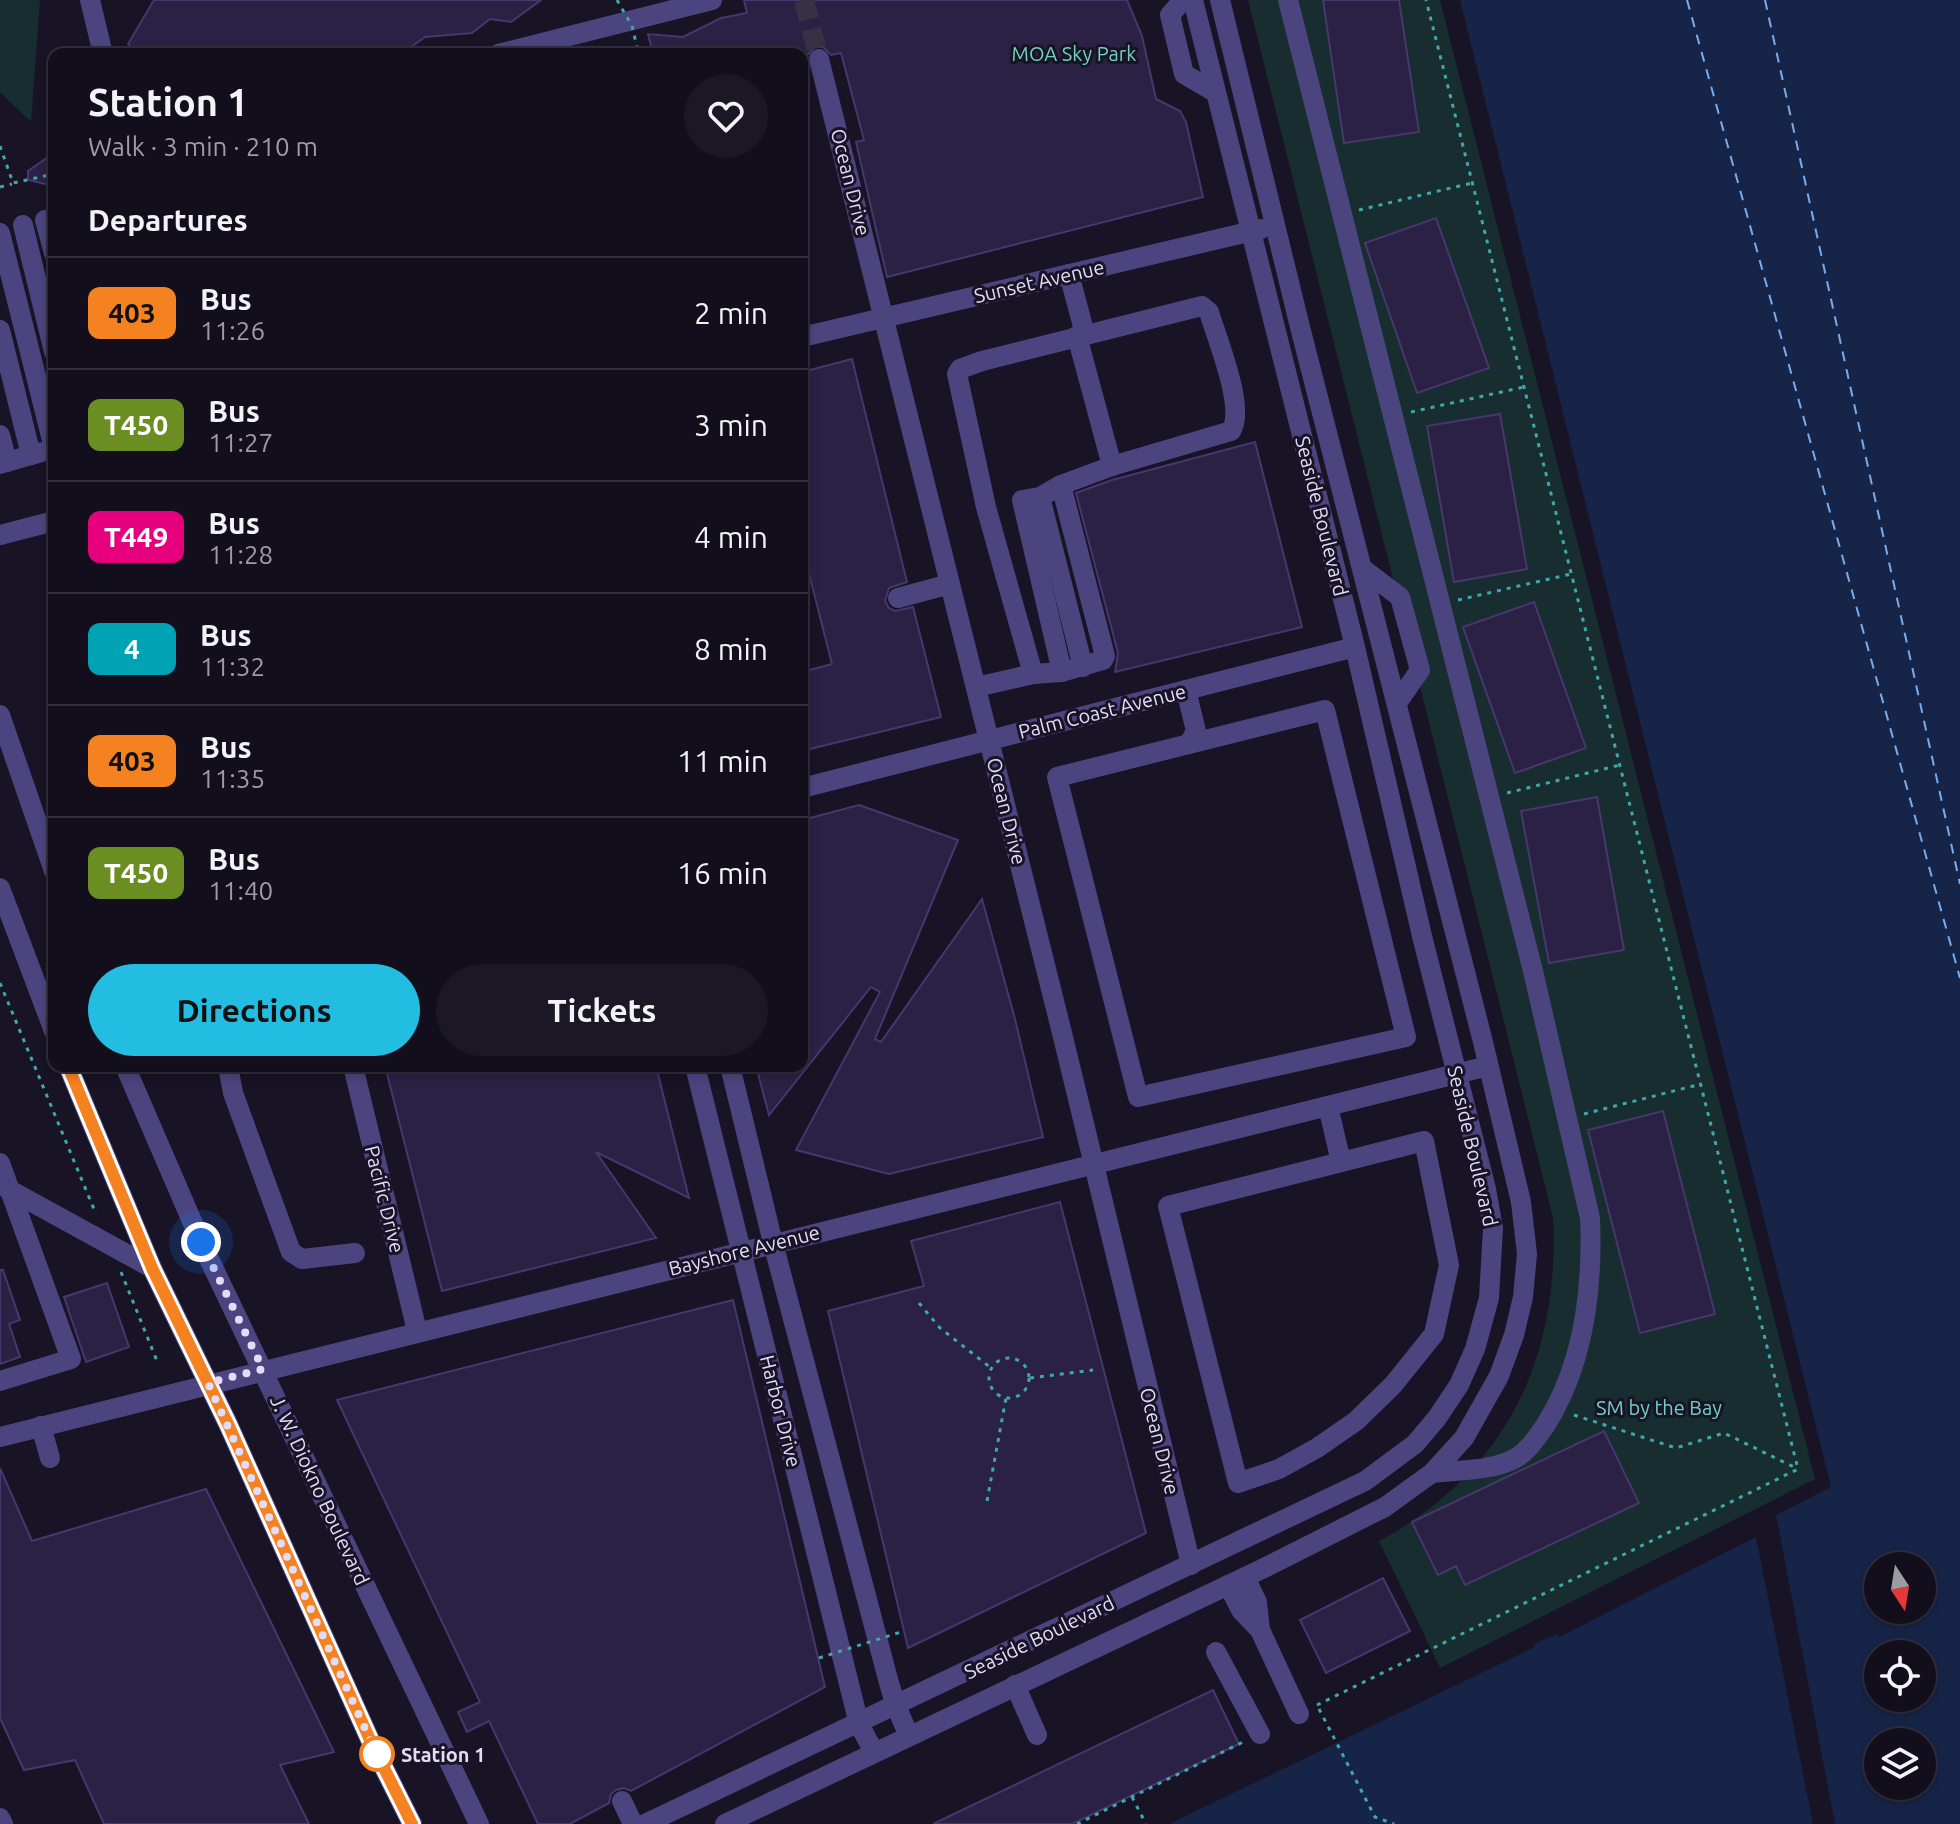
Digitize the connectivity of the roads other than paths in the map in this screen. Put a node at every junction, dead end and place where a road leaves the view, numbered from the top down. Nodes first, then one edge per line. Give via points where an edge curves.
1 (90, 0) edge
2 (712, 0) edge
3 (1183, 0) edge
4 (1193, 0) edge
5 (1220, 0) edge
6 (1288, 0) edge
7 (102, 48) edge
8 (522, 48) edge
9 (819, 59) tunnel mouth
10 (1215, 92) junction
11 (1276, 225) junction
12 (22, 226) edge
13 (1249, 232) junction
14 (48, 248) edge
15 (1076, 272) junction
16 (885, 317) junction
17 (48, 324) edge
18 (1087, 334) junction
19 (808, 336) edge
20 (27, 339) junction
21 (48, 339) edge
22 (1, 340) edge
23 (48, 425) edge
24 (0, 435) edge
25 (48, 451) edge
26 (31, 455) junction
27 (3, 463) edge
28 (1112, 466) junction
29 (1061, 485) junction
30 (1031, 499) junction
31 (48, 523) edge
32 (0, 535) edge
33 (1363, 569) junction
34 (950, 584) junction
35 (898, 598) dead end
36 (1355, 647) junction
37 (1083, 667) junction
38 (1062, 672) junction
39 (1033, 674) junction
40 (976, 687) junction
41 (1186, 690) junction
42 (1397, 703) junction
43 (0, 715) edge
44 (989, 740) junction
45 (1189, 744) junction
46 (808, 786) edge
47 (48, 854) edge
48 (0, 888) edge
49 (48, 1015) edge
50 (1488, 1066) junction
51 (70, 1072) edge
52 (128, 1072) edge
53 (229, 1072) edge
54 (354, 1072) edge
55 (696, 1072) edge
56 (731, 1072) edge
57 (1457, 1074) junction
58 (1328, 1106) junction
59 (1341, 1162) junction
60 (0, 1163) edge
61 (1092, 1164) junction
62 (8, 1189) junction
63 (773, 1243) junction
64 (741, 1251) junction
65 (355, 1253) dead end
66 (152, 1268) junction
67 (417, 1331) junction
68 (263, 1369) junction
69 (0, 1381) edge
70 (208, 1383) junction
71 (41, 1426) junction
72 (0, 1437) edge
73 (50, 1458) dead end
74 (1432, 1473) junction
75 (1191, 1565) junction
76 (1236, 1581) junction
77 (1216, 1652) dead end
78 (1015, 1685) junction
79 (896, 1706) junction
80 (1308, 1710) road end
81 (859, 1724) junction
82 (1260, 1734) dead end
83 (1037, 1735) dead end
84 (909, 1736) junction
85 (874, 1752) junction
86 (622, 1801) dead end
87 (0, 1818) edge
88 (3, 1824) edge
89 (412, 1824) edge
90 (479, 1824) edge
91 (633, 1824) edge
92 (645, 1824) edge
93 (725, 1824) edge

1 - 7 street
2 - 8 street
3 - 10 street via 1170,15 1184,74
4 - 10 street, Seaside Boulevard
5 - 11 street, Seaside Boulevard
6 - 74 street via 1590,1218 1592,1255 1582,1334 1556,1409 1532,1446 1515,1458
9 - 16 street, Ocean Drive
10 - 13 street, Seaside Boulevard
11 - 13 street, Sunset Avenue
11 - 33 street, Seaside Boulevard
12 - 14 street
12 - 17 street
12 - 20 street
13 - 15 street, Sunset Avenue
13 - 36 street, Seaside Boulevard
15 - 16 street, Sunset Avenue
15 - 18 street
16 - 19 street, Sunset Avenue
16 - 34 street, Ocean Drive
18 - 28 street
18 - 28 street via 1207,308 1234,397 1237,423 1231,431
18 - 39 street via 971,365 960,369 956,379
20 - 21 street
20 - 22 street
20 - 23 street
22 - 26 street
24 - 27 street
25 - 26 street
26 - 27 street
28 - 29 street
29 - 30 street
29 - 37 street via 1105,656
30 - 37 street
30 - 38 street
31 - 32 street
33 - 42 street, Seaside Boulevard
33 - 42 street via 1400,597 1420,670
34 - 35 street
34 - 40 street, Ocean Drive
36 - 41 street, Palm Coast Avenue
36 - 57 street, Seaside Boulevard
37 - 38 street
38 - 39 street
39 - 40 street
40 - 44 street, Ocean Drive
41 - 44 street, Palm Coast Avenue
41 - 45 street via 1196,731
42 - 50 street, Seaside Boulevard
43 - 47 street
44 - 46 street, Palm Coast Avenue
44 - 61 street, Ocean Drive
45 - 45 street via 1057,777 1138,1097 1406,1037 1325,710
48 - 49 street
50 - 57 street, Bayshore Avenue
50 - 74 street, Seaside Boulevard via 1524,1218 1523,1297 1508,1355 1488,1398 1464,1438
51 - 66 street
52 - 68 street, J. W. Diokno Boulevard
53 - 65 street via 291,1252 302,1259
54 - 67 street, Pacific Drive
55 - 64 street, Harbor Drive
56 - 63 street, Harbor Drive
57 - 58 street, Bayshore Avenue
57 - 75 street, Seaside Boulevard via 1486,1189 1493,1246 1489,1298 1459,1385 1415,1444 1380,1472
58 - 59 street
58 - 61 street, Bayshore Avenue
59 - 59 street via 1168,1206 1238,1483 1279,1469 1356,1421 1434,1334 1449,1265 1424,1141
60 - 62 street
61 - 63 street, Bayshore Avenue
61 - 75 street, Ocean Drive
62 - 66 street
62 - 69 street via 71,1359
63 - 64 street, Bayshore Avenue
63 - 79 street, Harbor Drive
64 - 67 street, Bayshore Avenue
64 - 81 street, Harbor Drive
66 - 70 street
67 - 68 street, Bayshore Avenue
68 - 70 street, Bayshore Avenue
68 - 90 street, J. W. Diokno Boulevard
70 - 71 street, Bayshore Avenue
70 - 89 street
71 - 72 street, Bayshore Avenue
71 - 73 street
74 - 76 street, Seaside Boulevard via 1385,1507
75 - 79 street, Seaside Boulevard
76 - 78 street, Seaside Boulevard
76 - 80 street via 1241,1610 1260,1630
77 - 82 street
78 - 83 street
78 - 84 street, Seaside Boulevard
79 - 81 street, Seaside Boulevard
79 - 84 street, Harbor Drive
81 - 85 street, Harbor Drive
81 - 92 street, Seaside Boulevard
84 - 85 street, Seaside Boulevard
85 - 93 street, Seaside Boulevard
86 - 91 street
87 - 88 street

